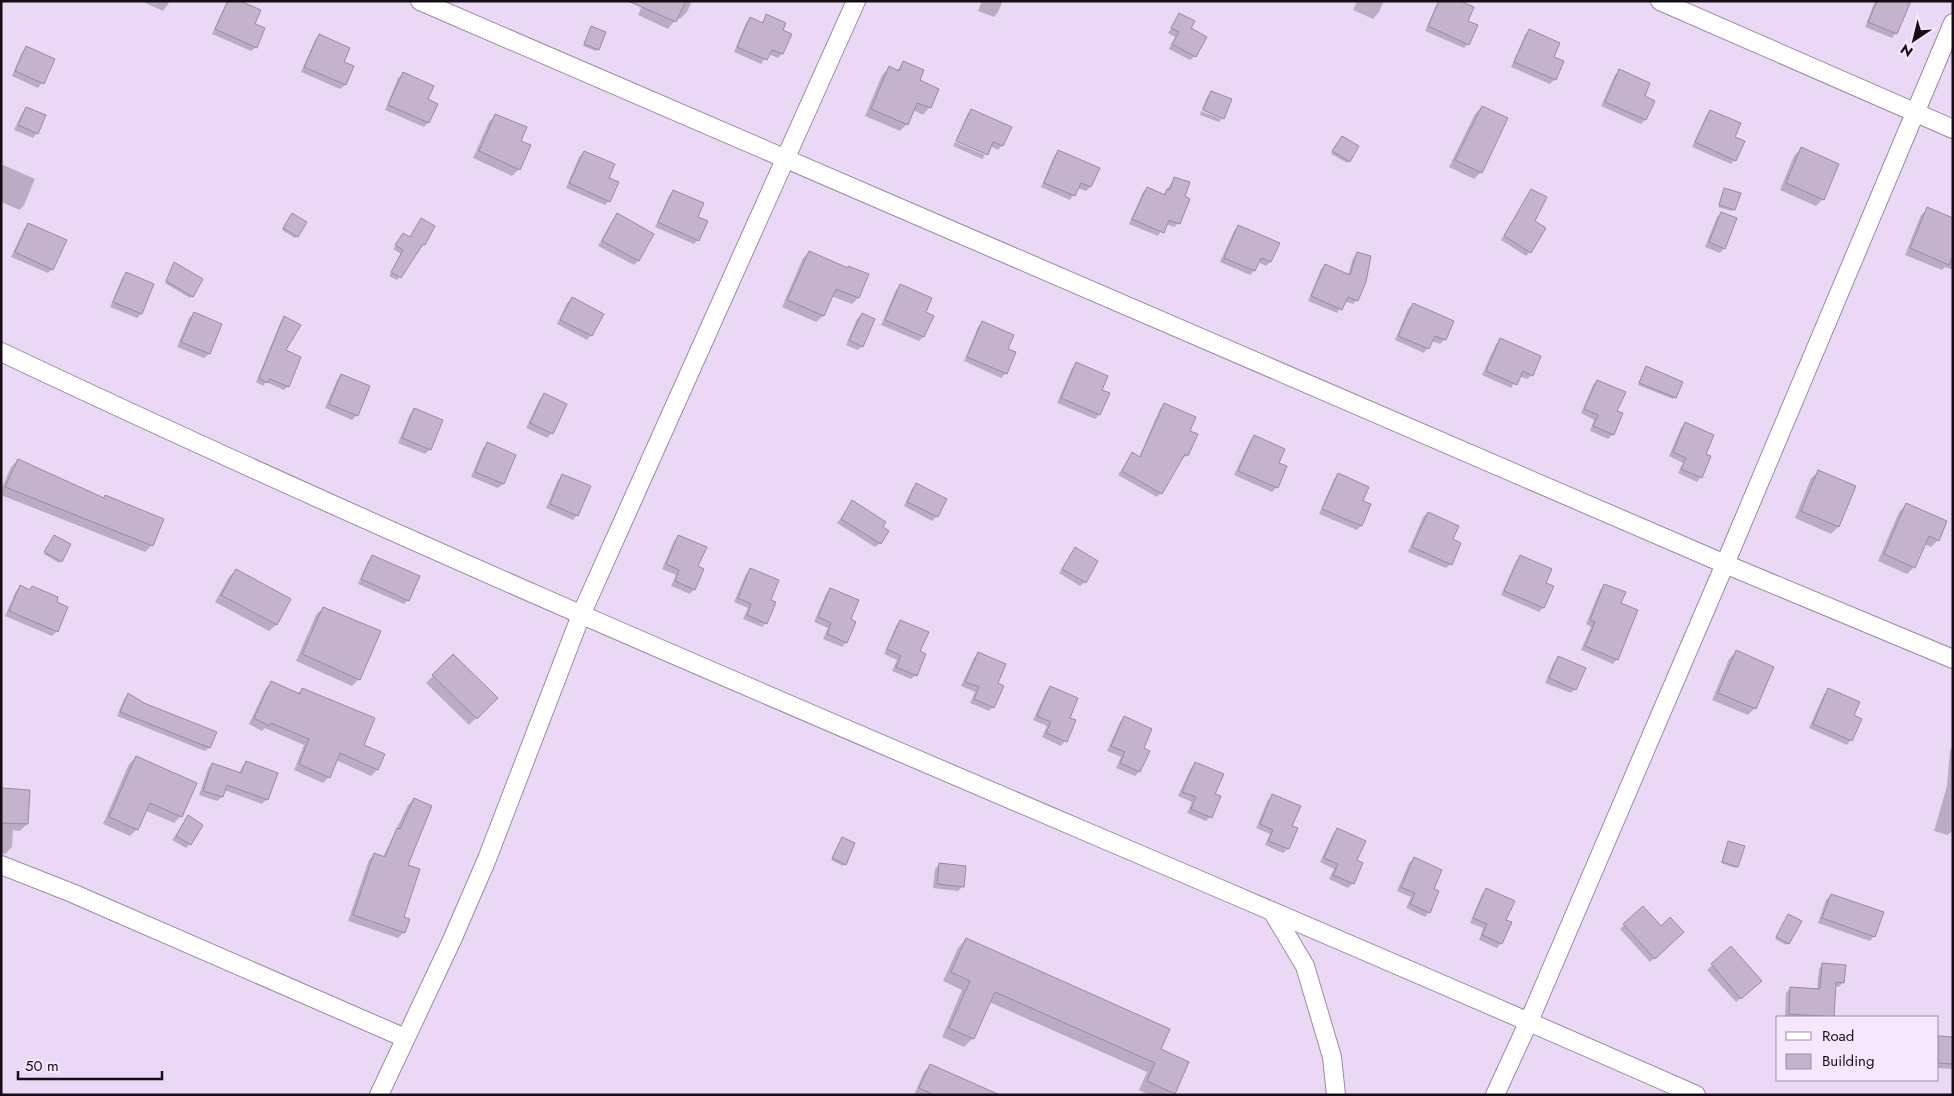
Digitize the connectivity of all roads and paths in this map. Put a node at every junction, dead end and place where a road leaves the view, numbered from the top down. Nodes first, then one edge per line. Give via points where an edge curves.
1 (420, 1) edge
2 (856, 1) edge
3 (1660, 1) edge
4 (1953, 23) edge
5 (1914, 112) junction
6 (1953, 129) edge
7 (786, 160) junction
8 (1, 352) edge
9 (1725, 564) junction
10 (581, 615) junction
11 (1953, 659) edge
12 (1, 865) edge
13 (1272, 911) junction
14 (1529, 1021) junction
15 (405, 1038) junction
16 (379, 1095) edge
17 (1336, 1095) edge
18 (1495, 1095) edge
19 (1696, 1095) edge

1 - 7 street
2 - 7 street
3 - 5 street
4 - 5 street
5 - 6 street
5 - 9 street
7 - 9 street
7 - 10 street
8 - 10 street
9 - 11 street
9 - 14 street
10 - 13 street
10 - 15 street via 487,859
12 - 15 street
13 - 14 street
13 - 17 street via 1305,966 1332,1057
14 - 18 street
14 - 19 street
15 - 16 street

